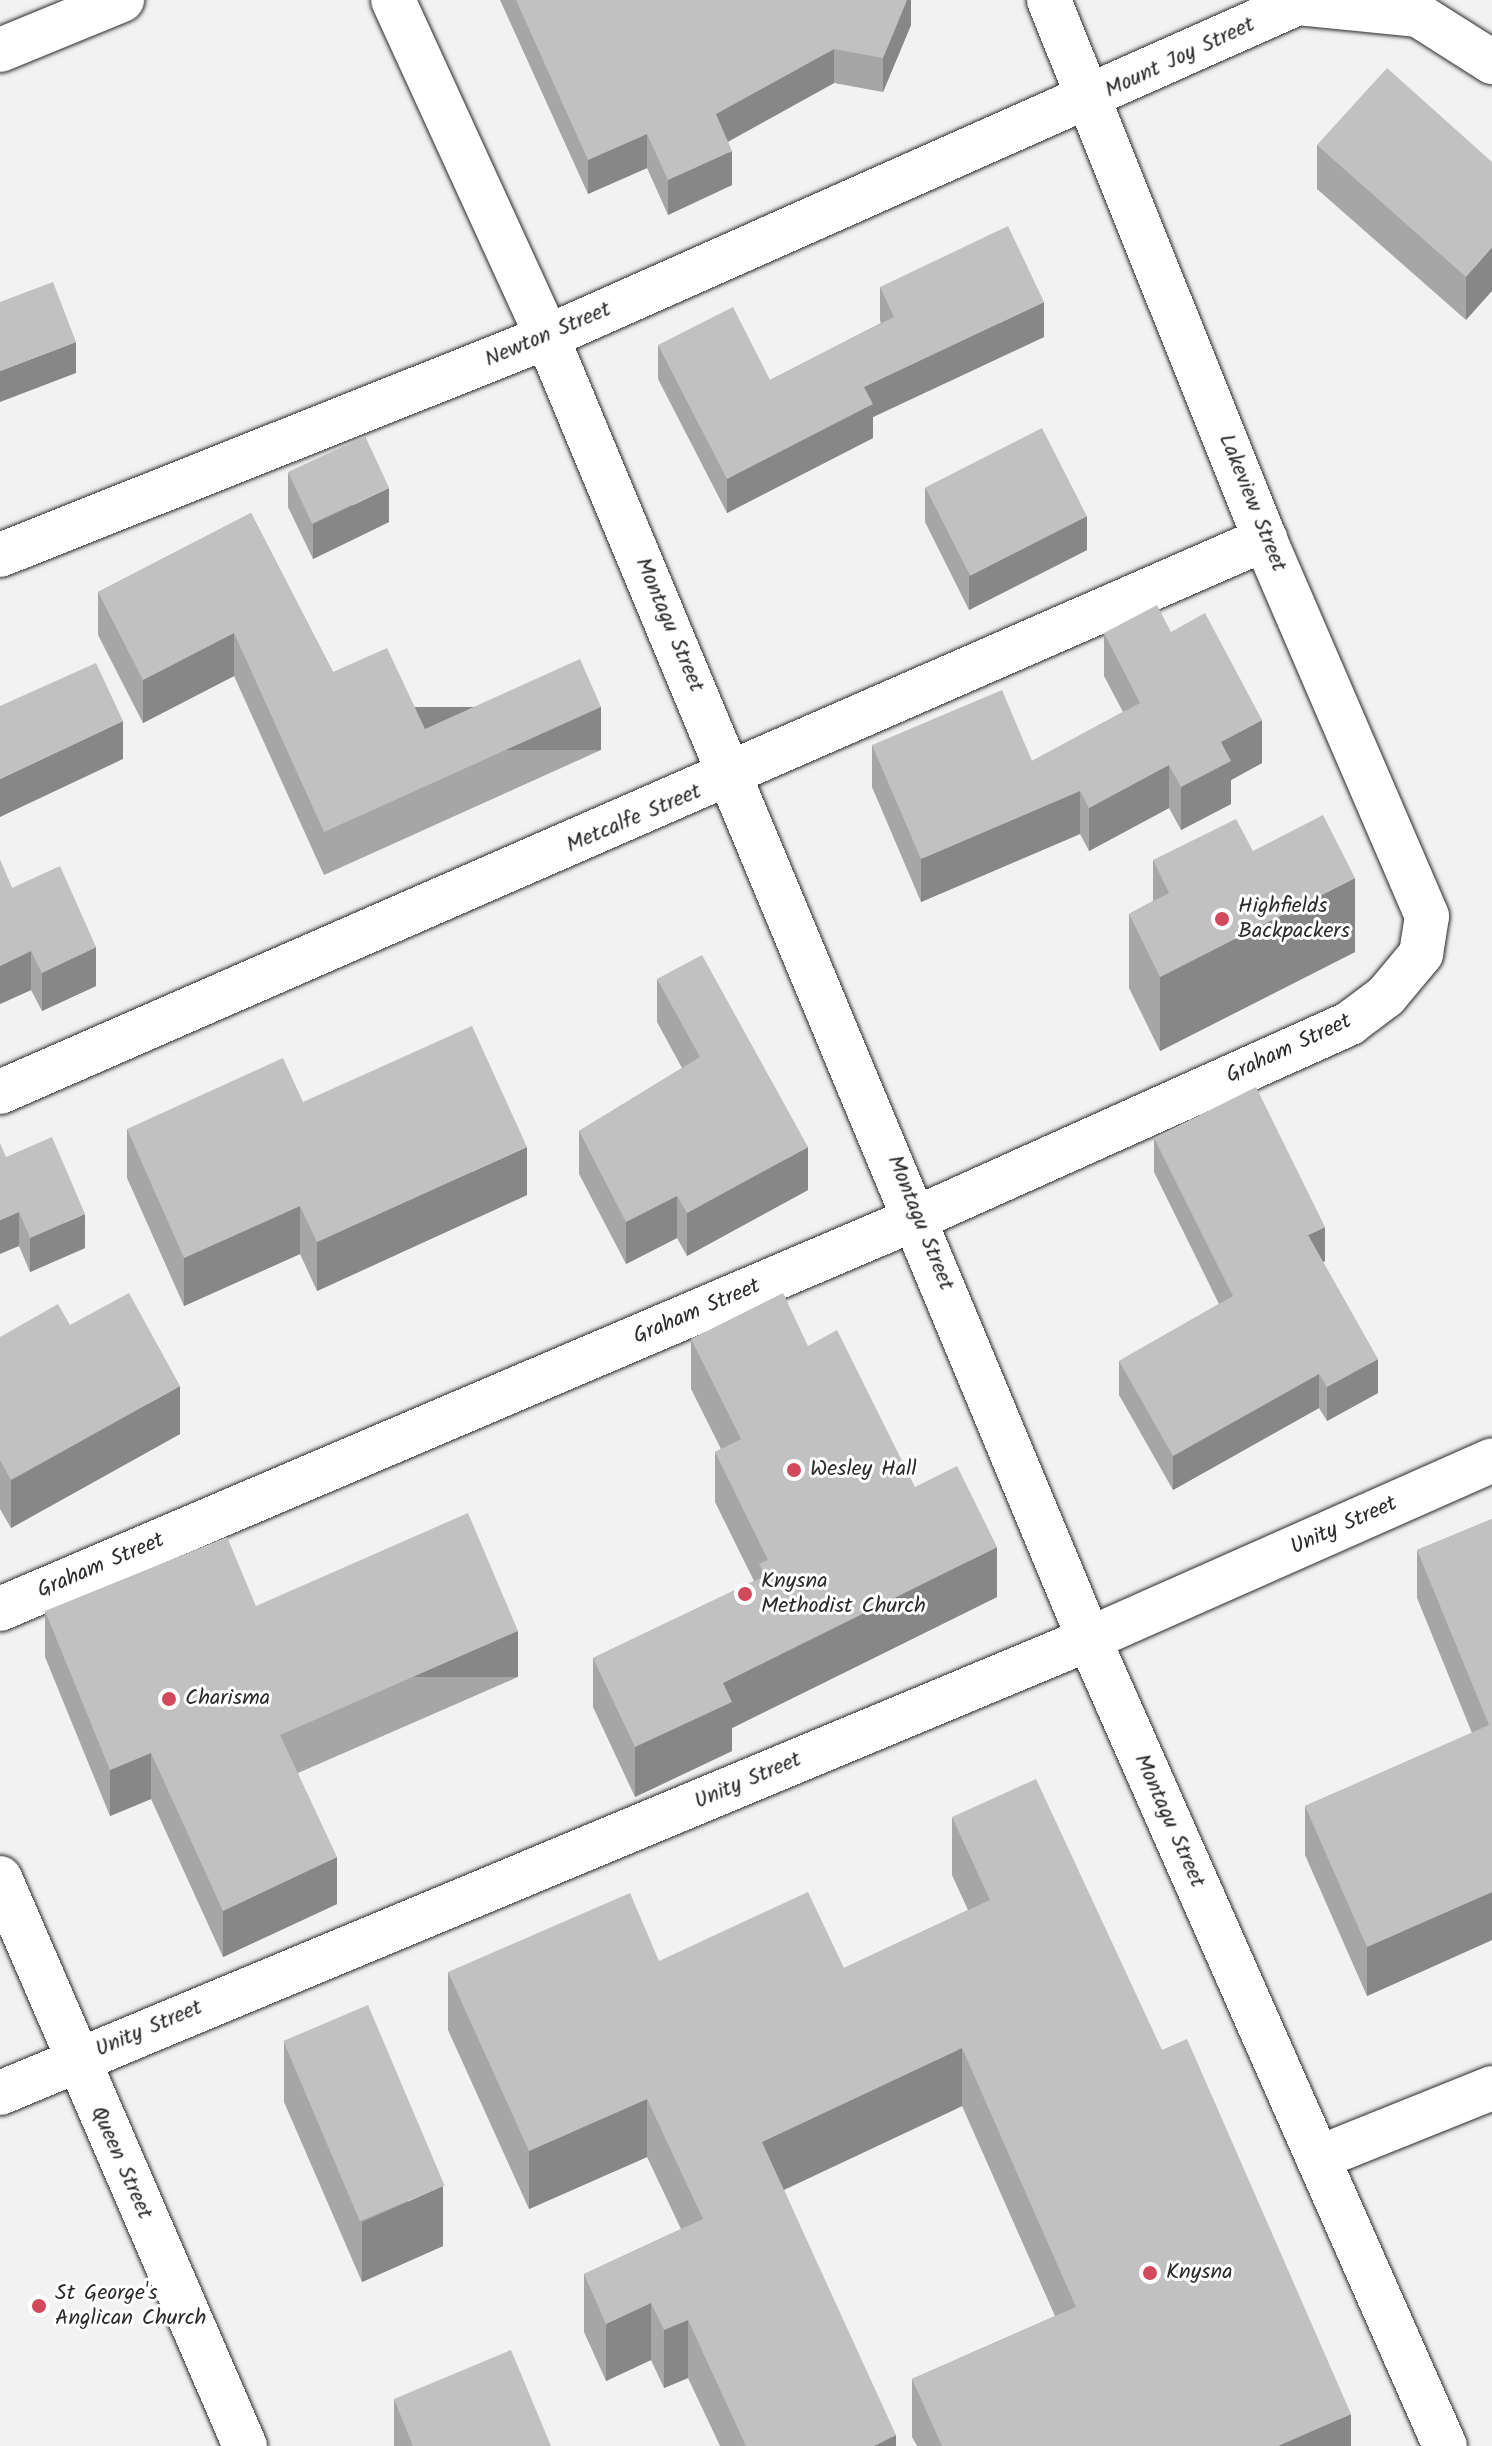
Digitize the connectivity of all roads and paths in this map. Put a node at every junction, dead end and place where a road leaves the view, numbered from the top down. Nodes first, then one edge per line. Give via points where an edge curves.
1 (122, 0) edge
2 (393, 0) edge
3 (1049, 0) edge
4 (0, 50) edge
5 (1492, 62) edge
6 (1090, 99) junction
7 (547, 337) junction
8 (1265, 539) junction
9 (0, 555) edge
10 (733, 777) junction
11 (1386, 996) joint
12 (0, 1092) edge
13 (919, 1217) junction
14 (1492, 1460) edge
15 (0, 1609) edge
16 (1089, 1639) junction
17 (0, 1878) edge
18 (75, 2060) junction
19 (1492, 2088) edge
20 (0, 2093) edge
21 (1318, 2158) junction
22 (245, 2446) edge
23 (1445, 2446) edge

1 - 4 street
2 - 7 street, Montagu Street
3 - 6 street, Lakeview Street
5 - 6 street, Mount Joy Street via 1418,15 1298,3
6 - 7 street, Newton Street
6 - 8 street, Lakeview Street
7 - 9 street, Newton Street
7 - 10 street, Montagu Street
8 - 10 street, Metcalfe Street
8 - 11 street, Lakeview Street via 1427,916 1421,954
10 - 12 street, Metcalfe Street
10 - 13 street, Montagu Street
11 - 13 street, Graham Street via 1350,1023
13 - 15 street, Graham Street
13 - 16 street, Montagu Street
14 - 16 street, Unity Street
16 - 18 street, Unity Street
16 - 21 street, Montagu Street
17 - 18 street, Queen Street
18 - 20 street, Unity Street
18 - 22 street, Queen Street
19 - 21 street
21 - 23 street, Montagu Street

